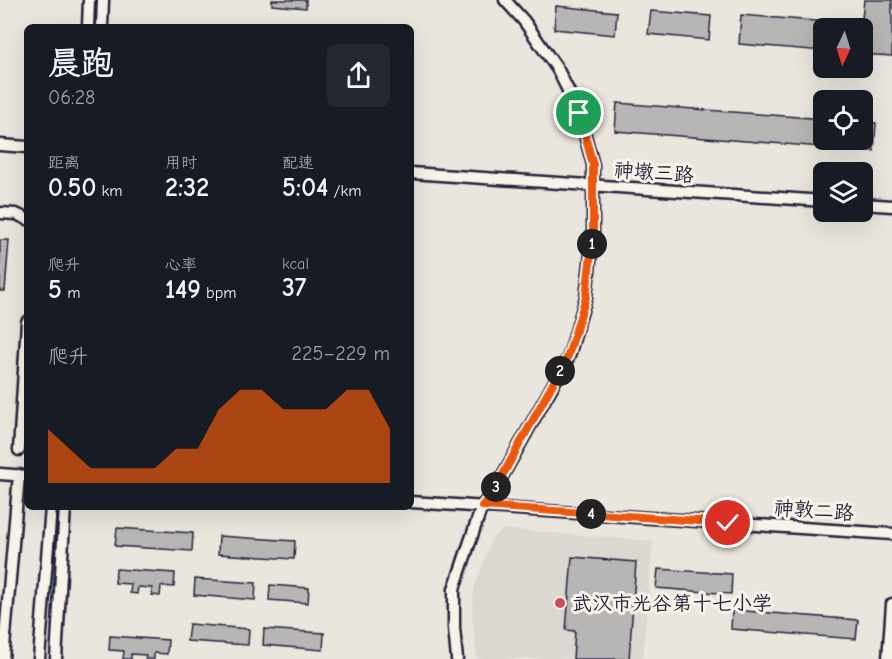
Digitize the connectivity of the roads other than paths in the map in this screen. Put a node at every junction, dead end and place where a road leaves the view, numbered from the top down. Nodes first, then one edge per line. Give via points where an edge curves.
1 (89, 0) edge
2 (103, 0) edge
3 (505, 0) edge
4 (88, 24) edge
5 (102, 24) edge
6 (0, 145) edge
7 (24, 147) edge
8 (414, 173) edge
9 (593, 186) junction
10 (813, 200) edge
11 (873, 205) edge
12 (892, 206) edge
13 (0, 213) edge
14 (24, 218) edge
15 (24, 365) edge
16 (18, 450) dead end
17 (0, 474) edge
18 (23, 475) edge
19 (414, 502) edge
20 (482, 506) junction
21 (51, 510) edge
22 (65, 510) edge
23 (892, 534) edge
24 (892, 604) edge
25 (3, 659) edge
26 (39, 659) edge
27 (56, 659) edge
28 (457, 659) edge
29 (888, 659) edge

1 - 4 street
2 - 5 street
3 - 9 street via 558,70 579,113 593,165
6 - 7 street
8 - 9 street, 神墩三路
9 - 10 street, 神墩三路
9 - 20 street via 593,236 586,297 568,356
11 - 12 street
13 - 14 street
15 - 16 street
17 - 18 street
18 - 25 street
19 - 20 street, 神敦二路
20 - 23 street, 神敦二路
20 - 28 street via 454,589
21 - 26 street
22 - 27 street
24 - 29 street

